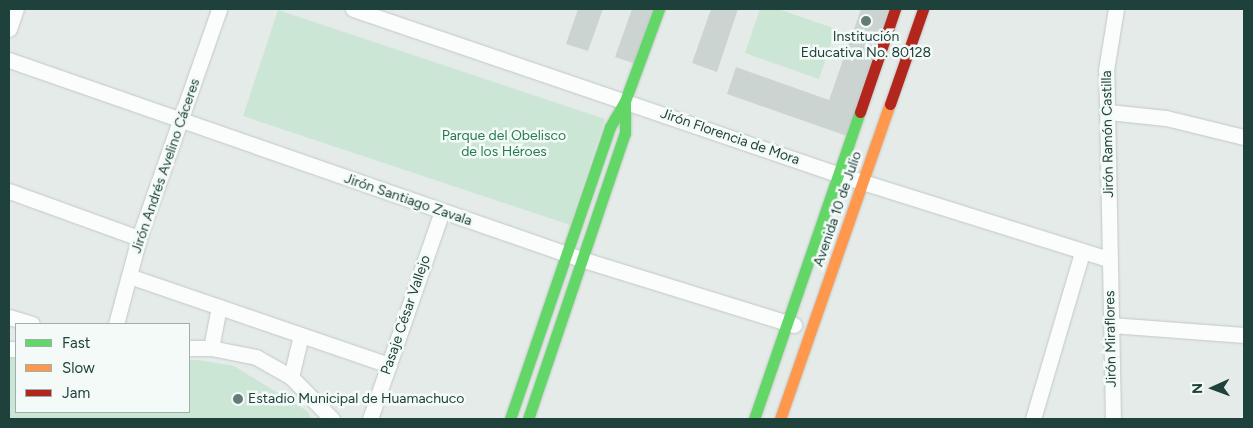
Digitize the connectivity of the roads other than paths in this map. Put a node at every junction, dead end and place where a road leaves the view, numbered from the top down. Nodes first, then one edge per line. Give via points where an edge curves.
1 (16, 9) edge
2 (219, 9) edge
3 (353, 9) edge
4 (659, 9) edge
5 (895, 9) edge
6 (923, 9) edge
7 (1116, 9) edge
8 (9, 29) edge
9 (9, 60) edge
10 (625, 101) junction
11 (1108, 112) junction
12 (182, 122) junction
13 (1244, 138) edge
14 (837, 174) junction
15 (863, 182) junction
16 (9, 191) edge
17 (442, 211) junction
18 (139, 238) junction
19 (1082, 252) junction
20 (566, 253) junction
21 (584, 260) junction
22 (1109, 260) junction
23 (129, 276) junction
24 (220, 307) junction
25 (9, 317) edge
26 (29, 323) edge
27 (116, 323) edge
28 (787, 323) junction
29 (1112, 325) junction
30 (811, 331) junction
31 (302, 335) junction
32 (1244, 335) edge
33 (190, 348) edge
34 (211, 348) junction
35 (389, 365) junction
36 (291, 377) junction
37 (332, 419) edge
38 (370, 419) edge
39 (510, 419) edge
40 (528, 419) edge
41 (754, 419) edge
42 (780, 419) edge
43 (1033, 419) edge
44 (1113, 419) edge

1 - 8 street
2 - 12 street, Jirón Andrés Avelino Cáceres
3 - 10 street, Jirón Florencia de Mora
4 - 10 main road
5 - 14 main road, Avenida 10 de Julio
6 - 15 main road, Avenida 10 de Julio
7 - 11 street, Jirón Ramón Castilla via 1106,70
9 - 12 street, Jirón Santiago Zavala
10 - 14 street, Jirón Florencia de Mora
10 - 20 main road via 610,128
10 - 21 main road via 624,133
11 - 13 street via 1166,118
11 - 22 street, Jirón Ramón Castilla
12 - 17 street, Jirón Santiago Zavala
12 - 18 street, Jirón Andrés Avelino Cáceres
14 - 15 street, Jirón Florencia de Mora
14 - 28 main road, Avenida 10 de Julio
15 - 19 street, Jirón Florencia de Mora
15 - 30 main road, Avenida 10 de Julio
16 - 18 street
17 - 20 street, Jirón Santiago Zavala
17 - 35 street, Pasaje César Vallejo
18 - 23 street, Jirón Andrés Avelino Cáceres
19 - 22 street, Jirón Florencia de Mora
19 - 43 street
20 - 21 street, Jirón Santiago Zavala
20 - 39 main road
21 - 28 street, Jirón Santiago Zavala
21 - 40 main road
22 - 29 street, Jirón Miraflores
23 - 24 street
23 - 27 street, Jirón Andrés Avelino Cáceres
24 - 31 street
24 - 34 street
25 - 26 street
28 - 30 street, Jirón Santiago Zavala
28 - 41 main road, Avenida 10 de Julio
29 - 32 street
29 - 44 street, Jirón Miraflores
30 - 42 main road, Avenida 10 de Julio
31 - 35 street
31 - 36 street
33 - 34 street
34 - 36 street via 256,357
35 - 38 street, Pasaje César Vallejo
36 - 37 street

